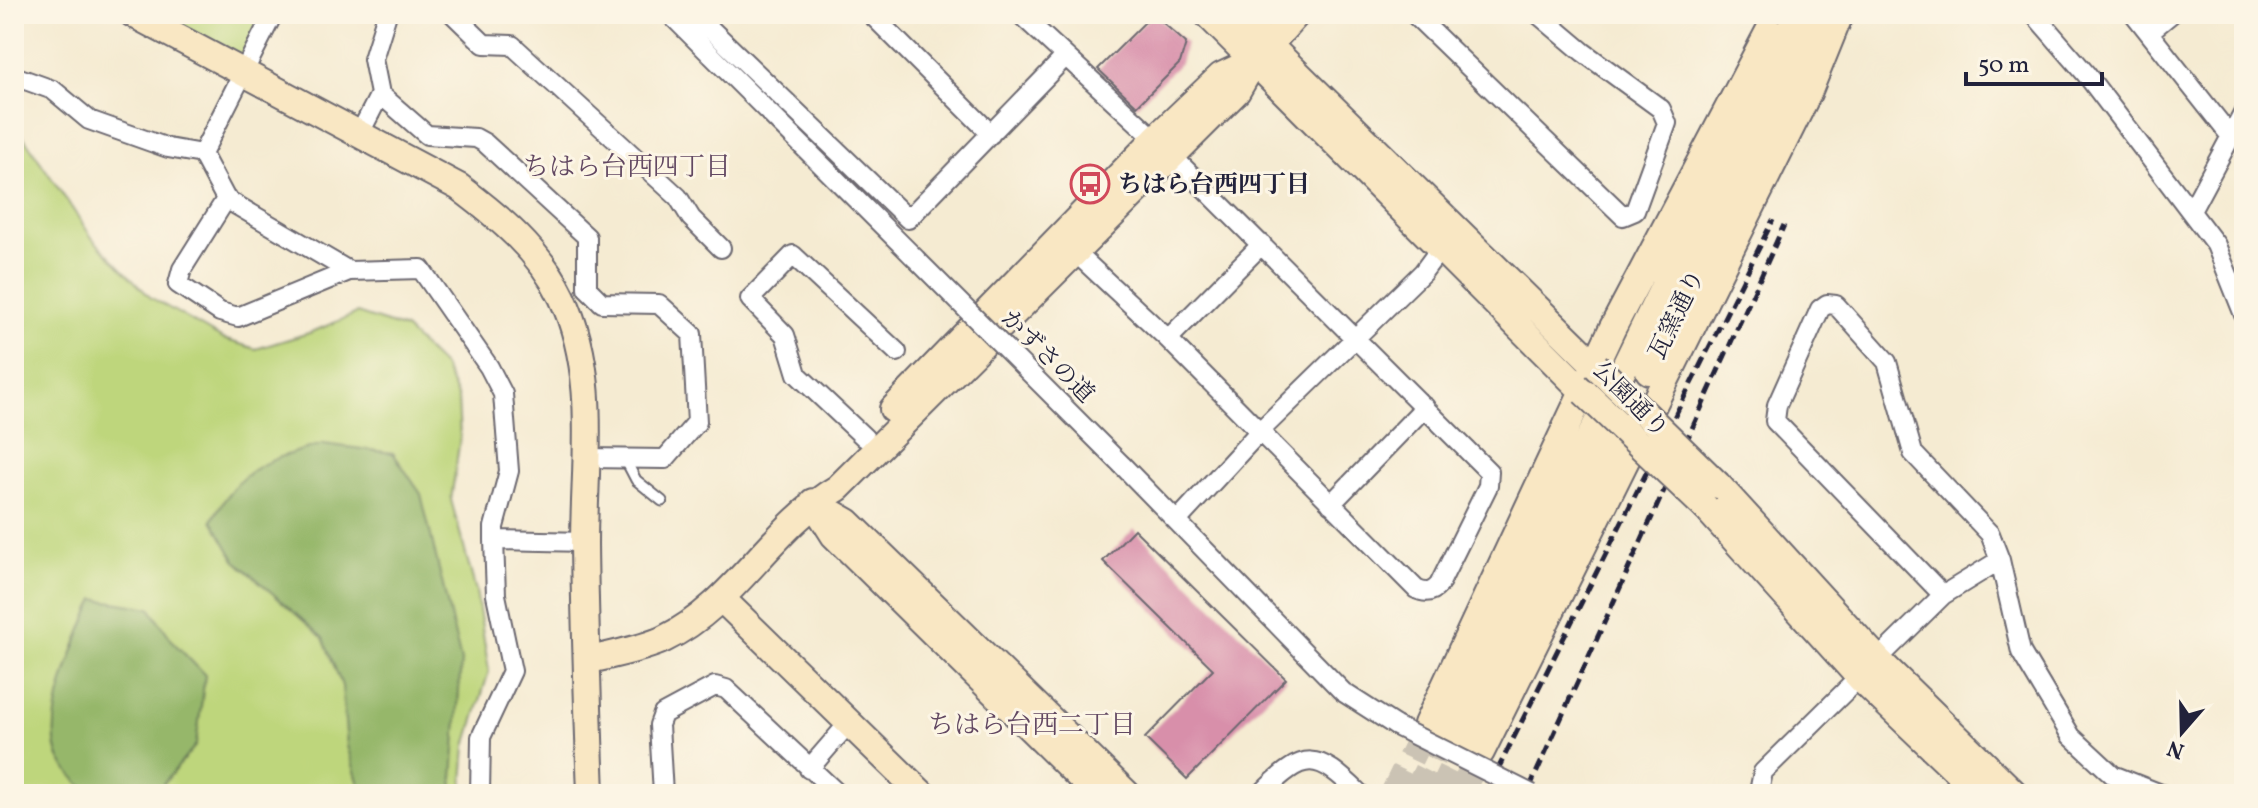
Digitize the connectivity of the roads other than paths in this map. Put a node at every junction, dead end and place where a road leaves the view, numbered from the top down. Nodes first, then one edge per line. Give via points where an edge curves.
1 (133, 14) edge
2 (273, 14) edge
3 (387, 14) edge
4 (453, 14) edge
5 (670, 14) edge
6 (695, 14) edge
7 (871, 14) edge
8 (1020, 14) edge
9 (1207, 14) edge
10 (1237, 14) edge
11 (1297, 14) edge
12 (1414, 14) edge
13 (1538, 14) edge
14 (1778, 14) edge
15 (1797, 14) edge
16 (1822, 14) edge
17 (1840, 14) edge
18 (2034, 14) edge
19 (2134, 14) edge
20 (2171, 14) edge
21 (2149, 32) junction
22 (1262, 53) junction
23 (1064, 58) junction
24 (245, 74) junction
25 (14, 76) edge
26 (380, 94) junction
27 (2244, 112) edge
28 (360, 133) junction
29 (991, 134) junction
30 (2232, 138) junction
31 (1163, 148) junction
32 (202, 154) junction
33 (226, 199) junction
34 (2191, 211) junction
35 (1262, 244) junction
36 (721, 248) dead end
37 (1440, 249) junction
38 (1076, 253) junction
39 (349, 271) junction
40 (2244, 315) edge
41 (1355, 336) junction
42 (1168, 339) junction
43 (897, 352) dead end
44 (1596, 366) junction
45 (1584, 392) junction
46 (1425, 407) junction
47 (1642, 428) junction
48 (1259, 432) junction
49 (865, 438) junction
50 (624, 457) junction
51 (586, 458) junction
52 (662, 501) dead end
53 (813, 502) junction
54 (1331, 504) junction
55 (1177, 521) junction
56 (494, 540) junction
57 (584, 542) junction
58 (2000, 560) junction
59 (1943, 595) junction
60 (722, 599) junction
61 (587, 661) junction
62 (1870, 670) junction
63 (848, 724) junction
64 (1455, 738) junction
65 (809, 769) junction
66 (1762, 787) edge
67 (480, 794) edge
68 (591, 794) edge
69 (663, 794) edge
70 (838, 794) edge
71 (922, 794) edge
72 (1097, 794) edge
73 (1127, 794) edge
74 (1261, 794) edge
75 (1360, 794) edge
76 (1532, 794) edge
77 (1742, 794) edge
78 (1981, 794) edge
79 (2015, 794) edge
80 (2161, 794) edge

1 - 24 street
2 - 24 street
3 - 26 street via 373,59
4 - 36 street via 484,44 512,45 678,197
5 - 55 street, かずさの道, bridge
6 - 29 street via 908,219
7 - 29 street
8 - 23 street
9 - 22 street, 公園通り
10 - 22 street, 公園通り
11 - 22 street
12 - 13 street via 1623,216 1635,211 1667,123 1661,109
14 - 44 street
15 - 64 street, 瓦窯通り
16 - 64 street, 瓦窯通り
17 - 47 street via 1808,93
18 - 34 street
19 - 21 street
20 - 21 street
21 - 30 street
22 - 31 street via 1221,76
22 - 37 street, 公園通り
22 - 44 street, 公園通り
23 - 29 street
23 - 31 street
24 - 28 street
24 - 32 street
25 - 32 street via 53,90 89,120 168,148
26 - 28 street
26 - 50 street via 427,135 485,143 587,237 587,288 602,303 659,304 692,334 697,422 665,459
27 - 30 street
28 - 51 street via 459,187 504,221 537,259 562,297 578,345 587,385
30 - 34 street
31 - 35 street
31 - 38 street
31 - 49 street
32 - 33 street
33 - 39 street
33 - 39 street via 178,284 220,312 238,317
34 - 40 street via 2216,245
35 - 41 street
35 - 42 street
37 - 41 street
37 - 45 street, 公園通り
38 - 42 street
38 - 53 street via 838,488
39 - 56 street via 421,269 489,367 503,394 509,471
41 - 46 street
41 - 48 street
42 - 48 street
43 - 49 street via 793,255 750,299 785,335 797,374
44 - 45 street
44 - 47 street, 公園通り, bridge
45 - 47 street, 公園通り, bridge
45 - 64 street
46 - 54 street
46 - 54 street via 1490,478 1433,591 1416,589
47 - 62 street, 公園通り, bridge via 1707,509
47 - 62 street, 公園通り, bridge via 1718,485
47 - 64 street
48 - 54 street
48 - 55 street
49 - 53 street via 824,480
50 - 51 street
50 - 52 lane via 636,480
51 - 57 street
53 - 60 street
53 - 72 street via 834,535
53 - 73 street via 848,522
55 - 76 street, かずさの道, bridge via 1343,692 1396,726
56 - 57 street
56 - 67 street via 496,595 512,671 481,737
57 - 61 street
58 - 59 street
58 - 59 street via 1990,534 1913,453 1887,362 1836,305 1827,304 1820,309 1777,405 1775,421
58 - 80 street via 2021,652 2071,736 2113,775
59 - 62 street
60 - 61 street via 662,640
60 - 63 street
61 - 68 street
62 - 66 street via 1763,772
62 - 78 street, 公園通り
62 - 79 street, 公園通り
63 - 65 street
63 - 71 street
65 - 69 street via 726,689 715,686 663,714
65 - 70 street
66 - 77 street
74 - 75 street via 1304,760 1323,762

